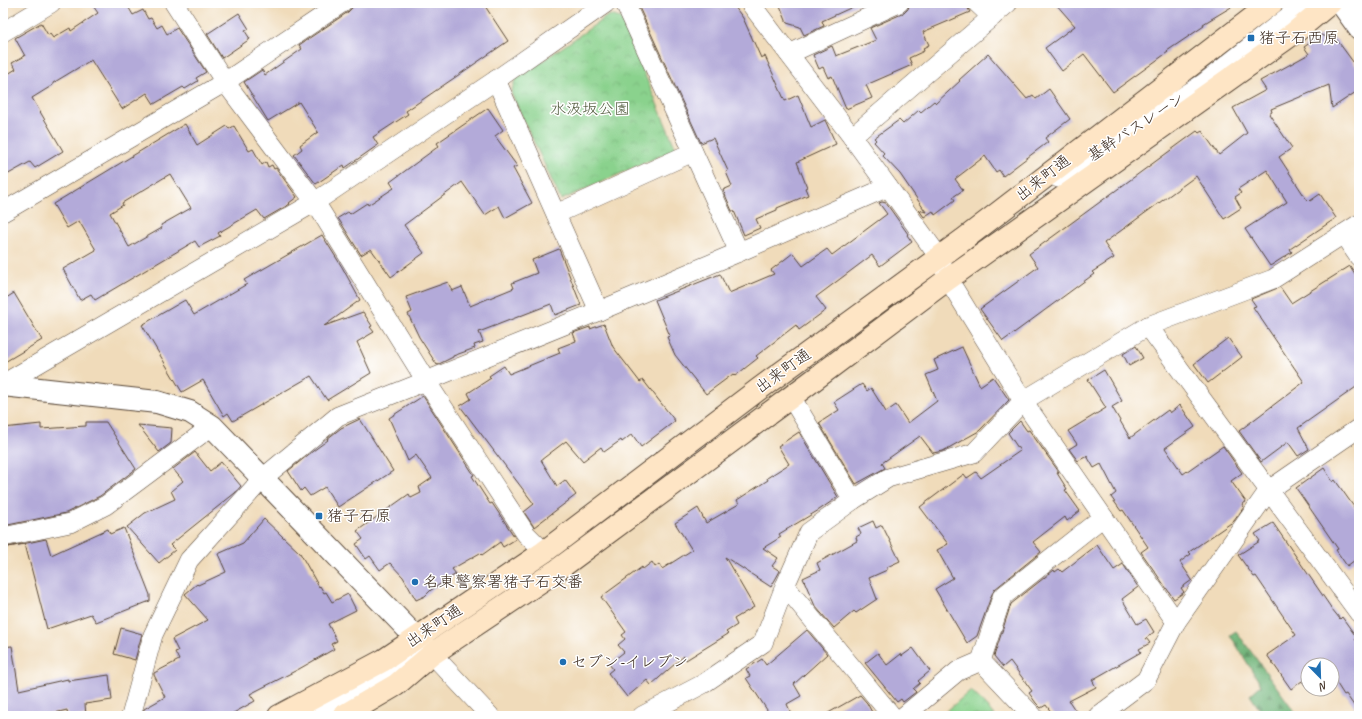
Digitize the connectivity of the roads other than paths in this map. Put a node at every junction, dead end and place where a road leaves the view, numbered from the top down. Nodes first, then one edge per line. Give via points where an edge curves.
1 (52, 3) edge
2 (174, 3) edge
3 (342, 3) edge
4 (606, 3) edge
5 (625, 3) edge
6 (750, 3) edge
7 (899, 3) edge
8 (977, 3) edge
9 (1008, 3) edge
10 (1272, 3) edge
11 (1300, 3) edge
12 (1316, 3) edge
13 (1330, 3) edge
14 (1341, 3) edge
15 (992, 17) junction
16 (1359, 28) edge
17 (3, 32) edge
18 (1294, 33) junction
19 (789, 54) junction
20 (496, 80) junction
21 (225, 82) junction
22 (852, 137) junction
23 (693, 152) junction
24 (888, 187) junction
25 (315, 202) junction
26 (3, 212) edge
27 (556, 214) junction
28 (1359, 224) edge
29 (1343, 234) junction
30 (963, 240) junction
31 (739, 252) junction
32 (1359, 257) edge
33 (939, 258) junction
34 (948, 279) junction
35 (599, 311) junction
36 (1148, 326) junction
37 (426, 381) junction
38 (3, 384) edge
39 (791, 397) junction
40 (1023, 401) junction
41 (212, 426) junction
42 (1359, 428) edge
43 (262, 478) junction
44 (1269, 490) junction
45 (853, 500) junction
46 (1104, 517) junction
47 (3, 537) edge
48 (544, 552) junction
49 (785, 586) junction
50 (1359, 613) edge
51 (1176, 622) junction
52 (416, 638) junction
53 (432, 654) junction
54 (981, 661) junction
55 (127, 715) edge
56 (278, 716) edge
57 (307, 716) edge
58 (343, 716) edge
59 (490, 716) edge
60 (642, 716) edge
61 (892, 716) edge
62 (904, 716) edge
63 (1033, 716) edge
64 (1098, 716) edge

1 - 17 street
2 - 21 street
3 - 21 street
4 - 20 street
5 - 23 street
6 - 19 street
7 - 19 street
8 - 15 street
9 - 15 street
10 - 30 main road, 出来町通
11 - 30 street, 基幹バスレーン via 1289,16 1204,83
12 - 18 street
13 - 18 main road, 出来町通
14 - 16 street
15 - 22 street
18 - 34 main road, 出来町通
19 - 22 street
20 - 25 street
20 - 27 street
21 - 25 street
21 - 26 street
22 - 24 street
23 - 27 street
23 - 31 street
24 - 31 street
24 - 33 street
25 - 37 street
25 - 38 street
27 - 35 street
28 - 29 street
29 - 32 street
29 - 36 street via 1273,279
30 - 33 main road, 出来町通
31 - 35 street
33 - 34 street
33 - 48 main road, 出来町通 via 759,389
34 - 39 main road, 出来町通
34 - 40 street
35 - 37 street
36 - 40 street
36 - 44 street
37 - 43 street via 338,416
37 - 48 street via 526,534
38 - 41 street via 157,402 190,412
39 - 45 street
39 - 53 main road, 出来町通 via 556,571
40 - 45 street via 974,453 888,478
40 - 46 street
41 - 43 street
41 - 47 street via 106,505 70,523
42 - 44 street
43 - 52 street
43 - 55 street via 189,560 153,634
44 - 50 street
44 - 51 street
45 - 49 street via 809,532
46 - 51 street
46 - 54 street via 1002,597
48 - 52 main road, 出来町通
49 - 60 street via 763,643 703,684
49 - 61 street
51 - 64 street via 1146,680
52 - 53 street
52 - 56 main road, 出来町通 via 384,660
53 - 57 street
53 - 58 main road, 出来町通 via 396,685
53 - 59 street
54 - 62 street via 958,671
54 - 63 street

